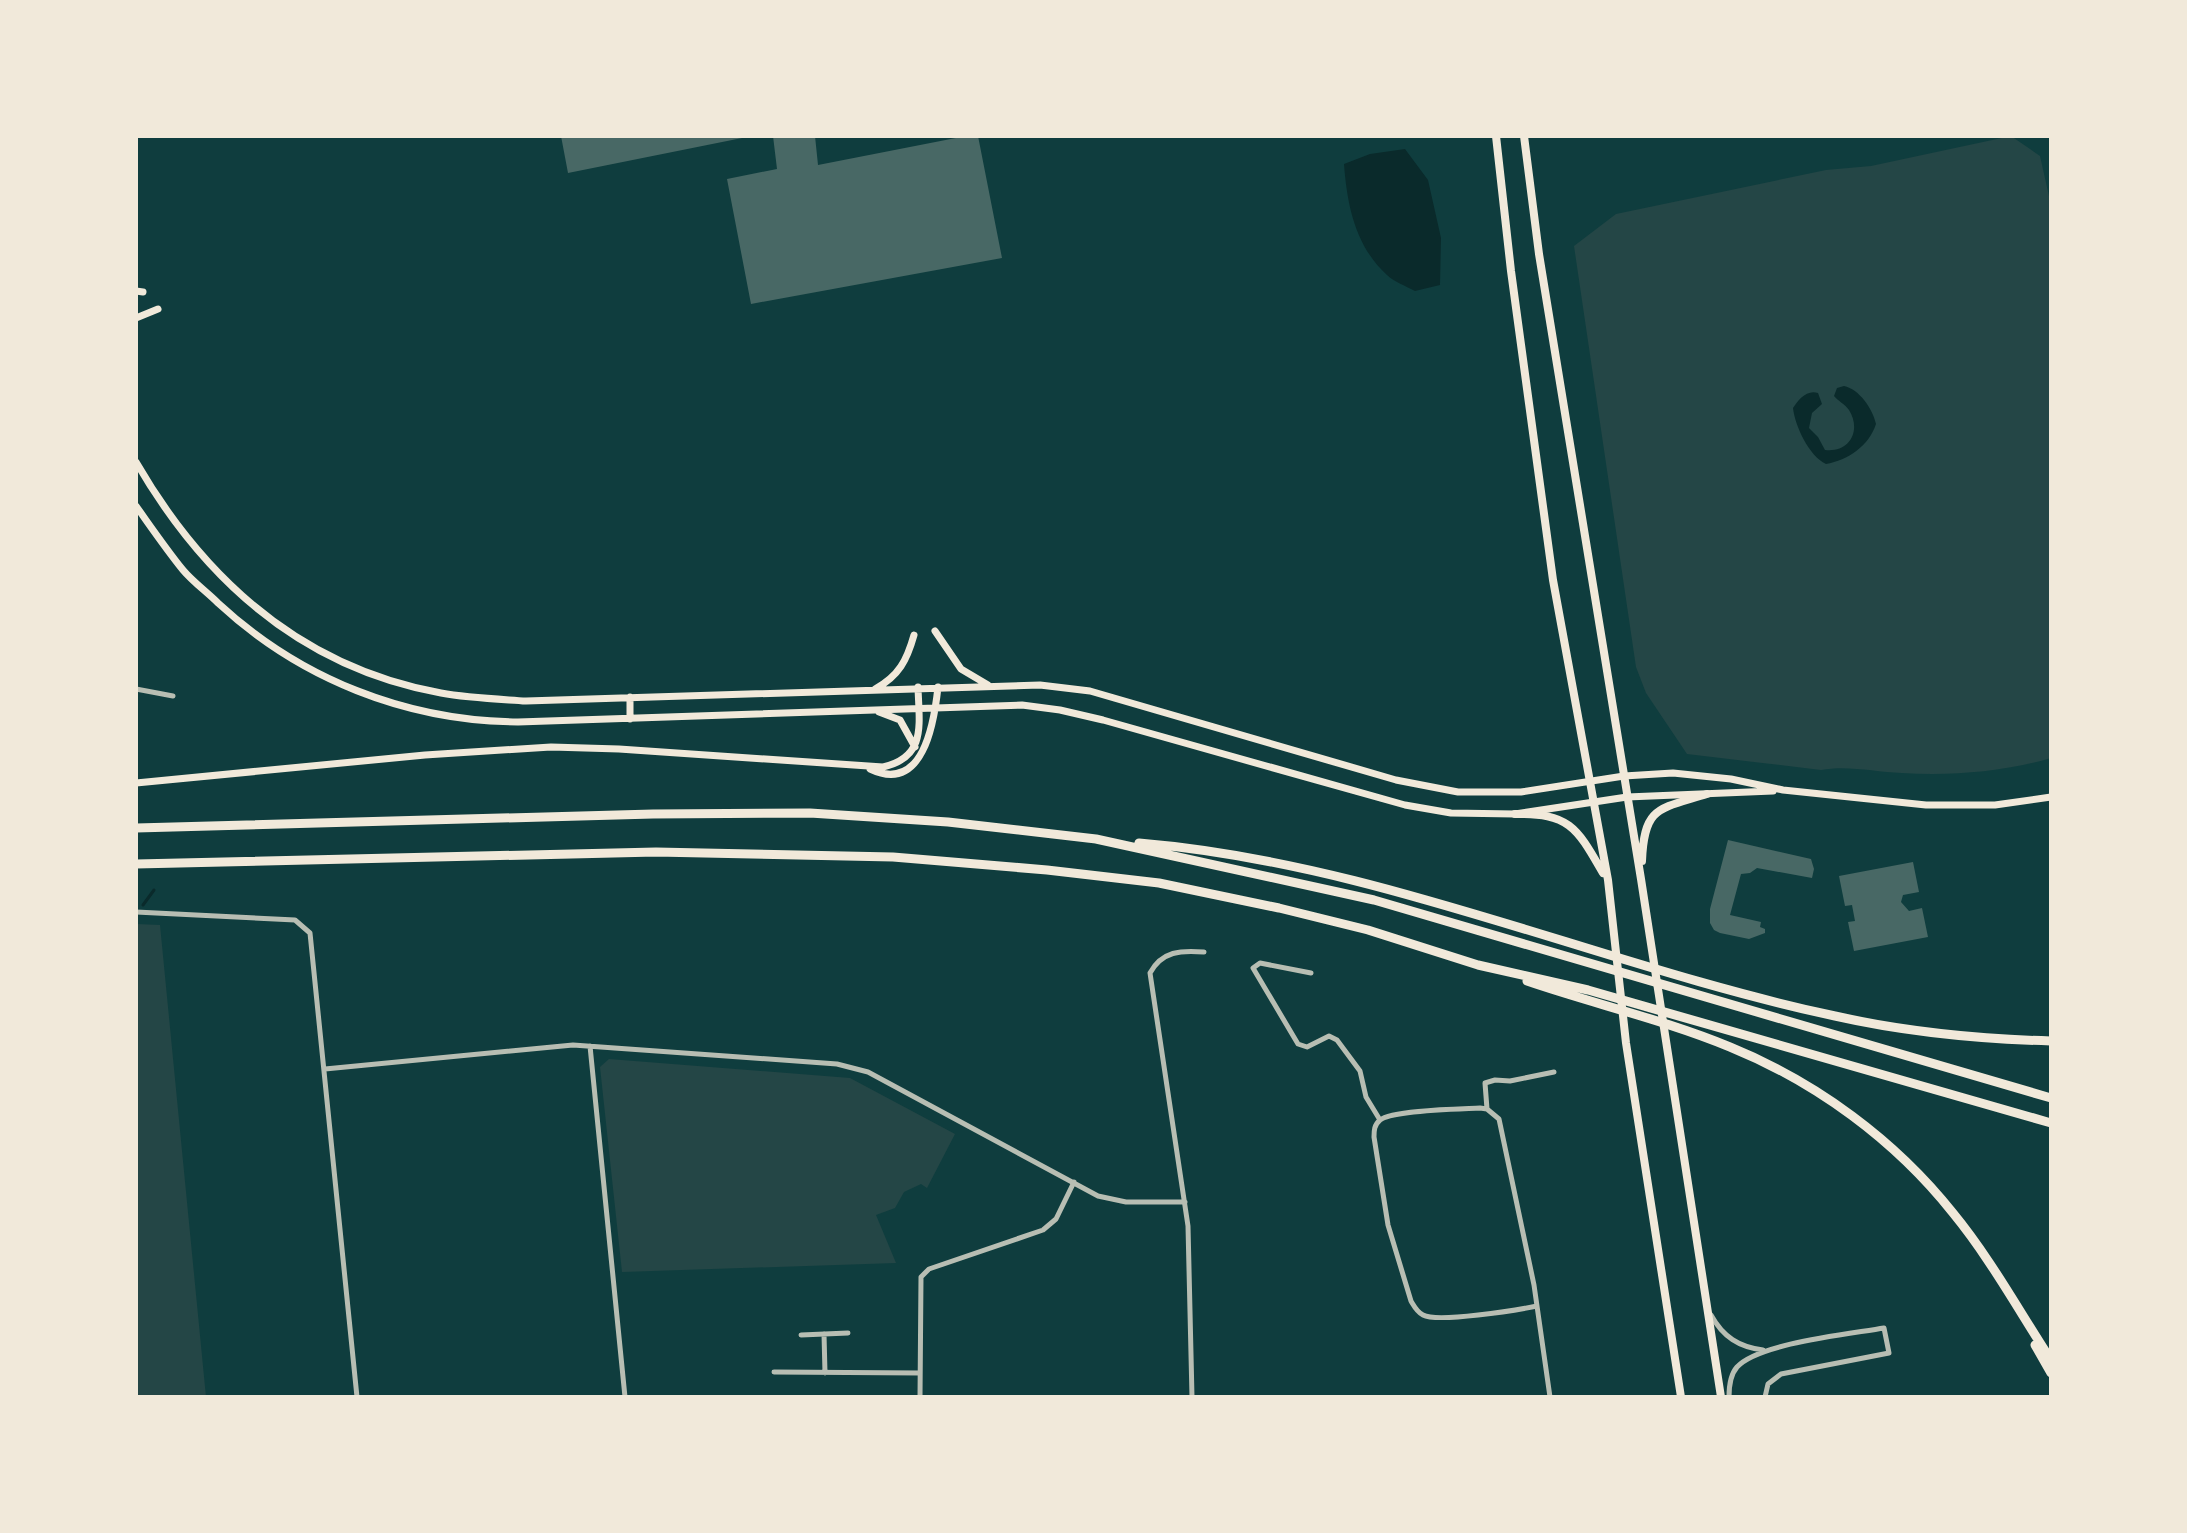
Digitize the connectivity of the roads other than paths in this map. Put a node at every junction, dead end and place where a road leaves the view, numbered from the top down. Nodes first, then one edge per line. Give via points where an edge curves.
1 (1496, 136) edge
2 (1524, 136) edge
3 (158, 309) dead end
4 (136, 318) edge
5 (136, 462) edge
6 (136, 506) edge
7 (935, 631) dead end
8 (914, 635) dead end
9 (989, 686) junction
10 (918, 687) junction
11 (938, 687) junction
12 (136, 689) edge
13 (873, 690) junction
14 (173, 696) dead end
15 (630, 697) junction
16 (918, 707) junction
17 (936, 708) junction
18 (871, 710) junction
19 (630, 719) junction
20 (915, 747) junction
21 (864, 767) junction
22 (1624, 776) junction
23 (1589, 780) junction
24 (136, 783) edge
25 (1783, 790) junction
26 (1707, 794) junction
27 (1627, 797) junction
28 (2051, 797) edge
29 (1592, 804) junction
30 (1515, 814) junction
31 (136, 828) edge
32 (1096, 839) junction
33 (136, 864) edge
34 (1641, 879) junction
35 (1608, 880) junction
36 (136, 912) edge
37 (1204, 952) dead end
38 (1478, 965) junction
39 (1311, 973) dead end
40 (2051, 1041) edge
41 (590, 1046) junction
42 (325, 1069) junction
43 (1554, 1072) dead end
44 (2051, 1098) edge
45 (1487, 1109) junction
46 (1380, 1120) junction
47 (2051, 1123) edge
48 (1074, 1182) junction
49 (1185, 1202) junction
50 (1977, 1247) junction
51 (1705, 1302) junction
52 (1537, 1306) junction
53 (848, 1333) dead end
54 (824, 1334) junction
55 (801, 1335) dead end
56 (1764, 1351) junction
57 (2051, 1360) edge
58 (774, 1372) dead end
59 (825, 1373) junction
60 (920, 1373) junction
61 (2051, 1373) edge
62 (357, 1397) edge
63 (625, 1397) edge
64 (920, 1397) edge
65 (1192, 1397) edge
66 (1550, 1397) edge
67 (1681, 1397) edge
68 (1721, 1397) edge
69 (1729, 1397) edge
70 (1765, 1397) edge

1 - 23 main road via 1553,580
2 - 22 main road
3 - 4 main road
5 - 15 main road via 180,530 239,594 307,645 352,667 441,693 485,698
6 - 19 main road via 185,572 249,630 299,664 355,691 426,713 491,722
7 - 9 main road via 961,669
8 - 13 main road via 903,666
9 - 11 main road
9 - 23 main road via 1090,691 1438,789 1510,793
10 - 11 main road
10 - 13 main road
10 - 16 main road
11 - 17 main road
12 - 14 street
13 - 15 main road
15 - 19 main road
16 - 17 main road
16 - 18 main road
16 - 20 main road
17 - 21 main road via 923,751 911,768 885,775
17 - 30 main road via 1022,705 1060,710 1405,805 1465,815
18 - 19 main road
18 - 20 main road via 900,720
20 - 21 main road via 892,765
21 - 24 main road via 551,747
22 - 23 main road
22 - 25 main road via 1673,773
22 - 27 main road
23 - 29 main road
25 - 26 main road
25 - 28 main road via 1960,806
26 - 27 main road
26 - 34 main road via 1664,808 1651,818 1643,835
27 - 29 main road
27 - 34 main road
29 - 30 main road
29 - 35 main road
30 - 35 main road via 1547,815 1569,825
31 - 32 highway via 810,813 921,819
32 - 40 highway via 1189,847 1378,886 1698,980 1882,1025
32 - 44 highway via 1374,900
33 - 38 highway via 656,852 893,857 1159,883 1368,930
34 - 51 main road
35 - 67 main road via 1626,1043
36 - 42 street via 295,920 307,928 313,943
37 - 49 street via 1172,952 1150,973
38 - 47 highway via 1588,990
38 - 50 highway via 1703,1037 1797,1080 1880,1138 1930,1186
39 - 46 street via 1260,963 1253,968 1298,1044 1307,1047 1329,1036 1337,1040 1362,1076 1366,1097
41 - 42 street
41 - 48 street via 851,1067
41 - 63 street
42 - 62 street
43 - 45 street via 1485,1083
45 - 46 street via 1395,1114
45 - 52 street via 1502,1127
46 - 52 street via 1374,1134 1388,1225 1418,1311 1433,1318
48 - 49 street via 1108,1200
48 - 60 street via 1056,1219 1043,1230 929,1269 921,1277
49 - 65 street
50 - 57 highway
50 - 61 highway
51 - 56 street via 1723,1333 1738,1345
51 - 68 main road
52 - 66 street
53 - 54 street
54 - 55 street
54 - 59 street
56 - 69 street via 1737,1366
56 - 70 street via 1884,1328 1889,1353 1781,1374 1771,1381
58 - 59 street
59 - 60 street
60 - 64 street

